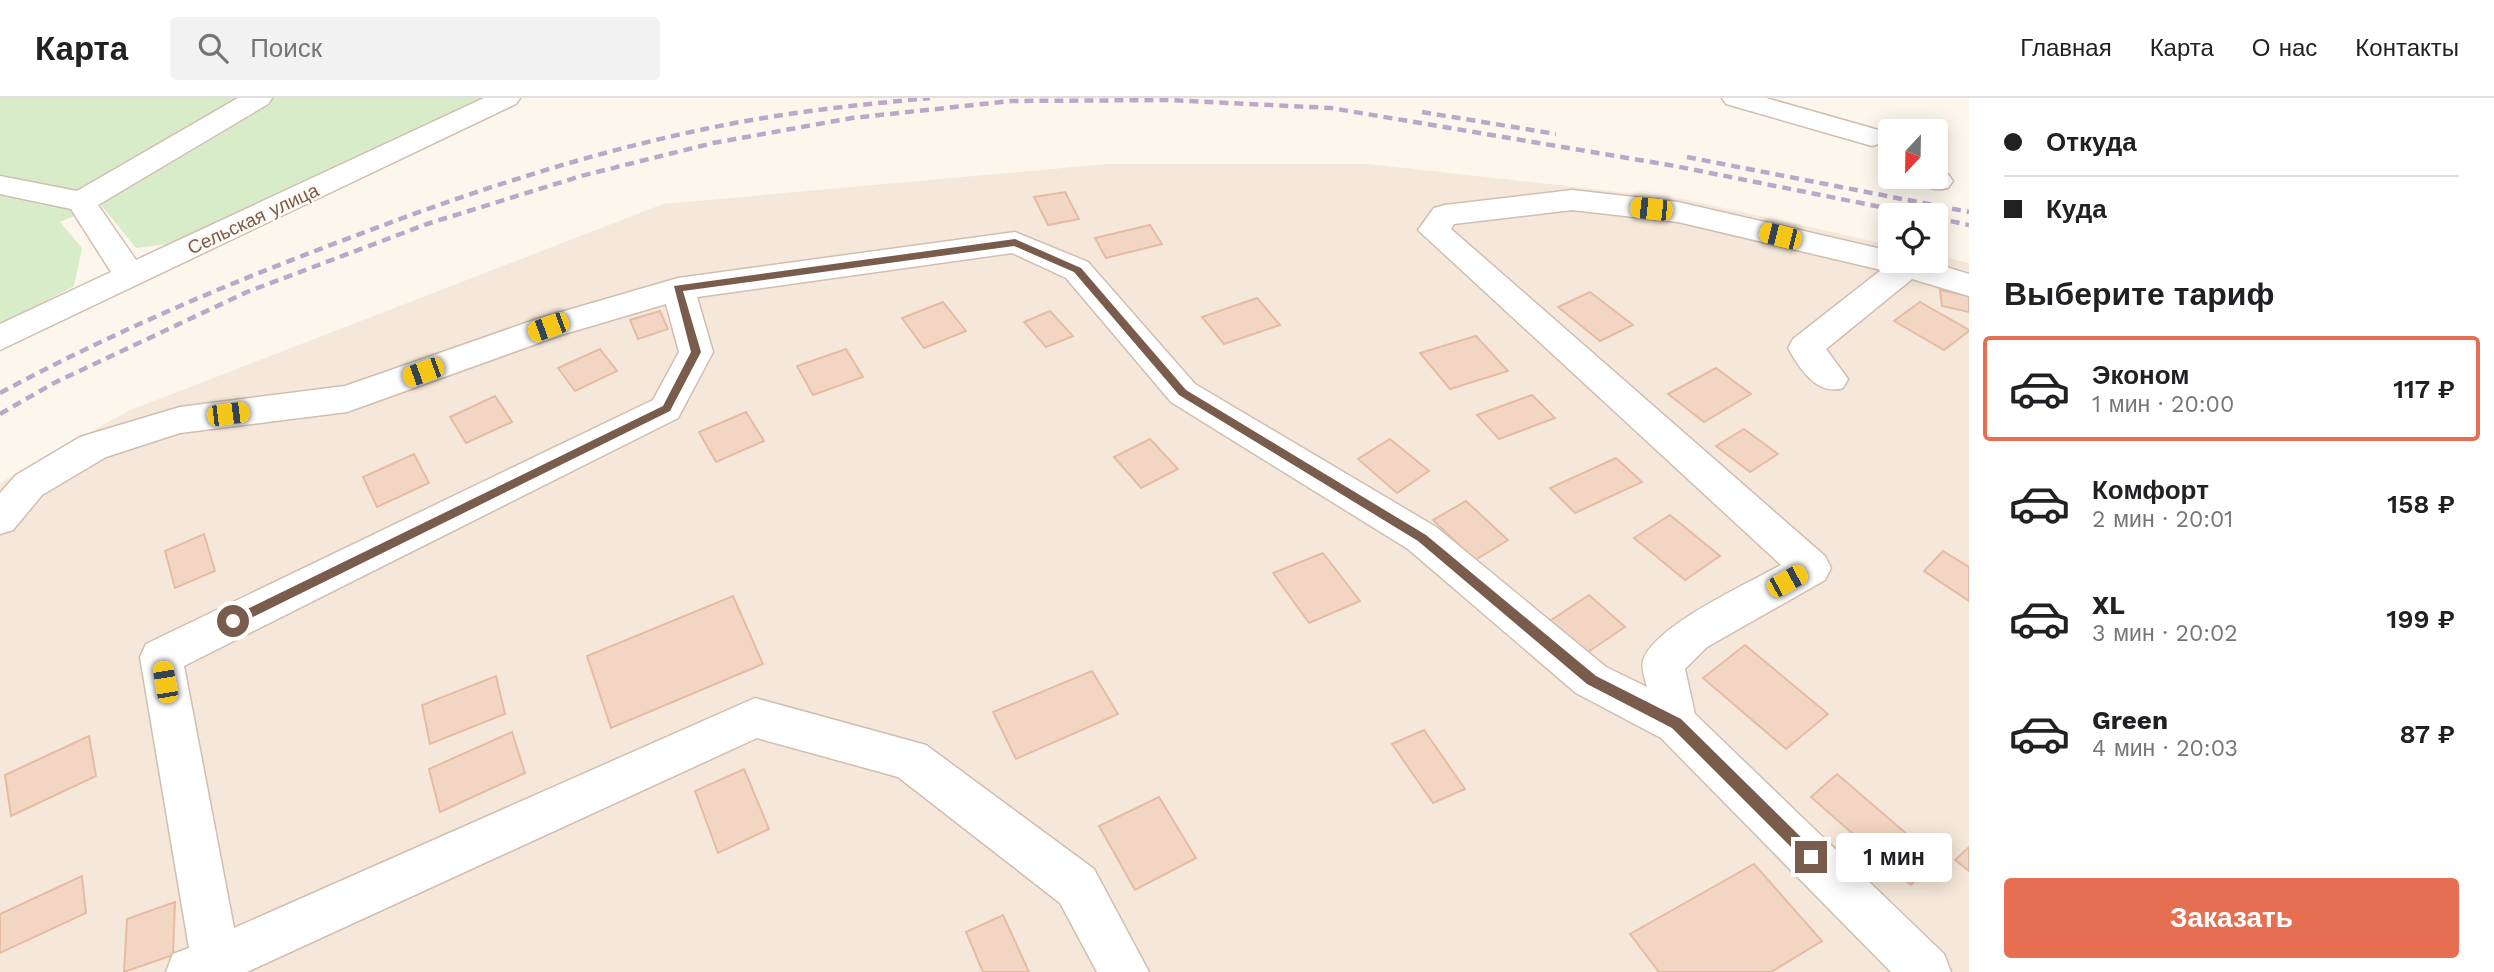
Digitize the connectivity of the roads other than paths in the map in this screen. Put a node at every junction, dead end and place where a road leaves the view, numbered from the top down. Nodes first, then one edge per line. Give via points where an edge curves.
1 (258, 98) edge
2 (506, 98) edge
3 (1736, 98) edge
4 (1796, 98) edge
5 (1818, 98) edge
6 (1843, 120) junction
7 (1878, 141) edge
8 (1878, 142) edge
9 (0, 185) edge
10 (81, 202) junction
11 (1878, 259) edge
12 (1898, 273) edge
13 (1930, 273) edge
14 (130, 276) junction
15 (1969, 285) edge
16 (678, 289) junction
17 (0, 338) edge
18 (1831, 379) dead end
19 (0, 519) edge
20 (1676, 724) junction
21 (204, 966) edge
22 (1124, 972) edge
23 (1926, 972) edge

1 - 10 street
2 - 14 street, Сельская улица
3 - 8 street
4 - 6 street
5 - 6 street
6 - 7 street
9 - 10 street
10 - 14 street
11 - 20 street via 1678,212 1572,200 1445,215 1433,230 1811,568 1693,634 1663,663
12 - 18 street via 1805,348
13 - 15 street
14 - 17 street, Сельская улица
16 - 19 street via 548,327 348,399 180,420 93,447 29,485
16 - 20 street via 1015,242 1077,270 1183,393 1422,538 1591,680
16 - 21 street via 696,352 666,408 161,657
20 - 23 street
21 - 22 street via 755,718 910,760 1077,886

